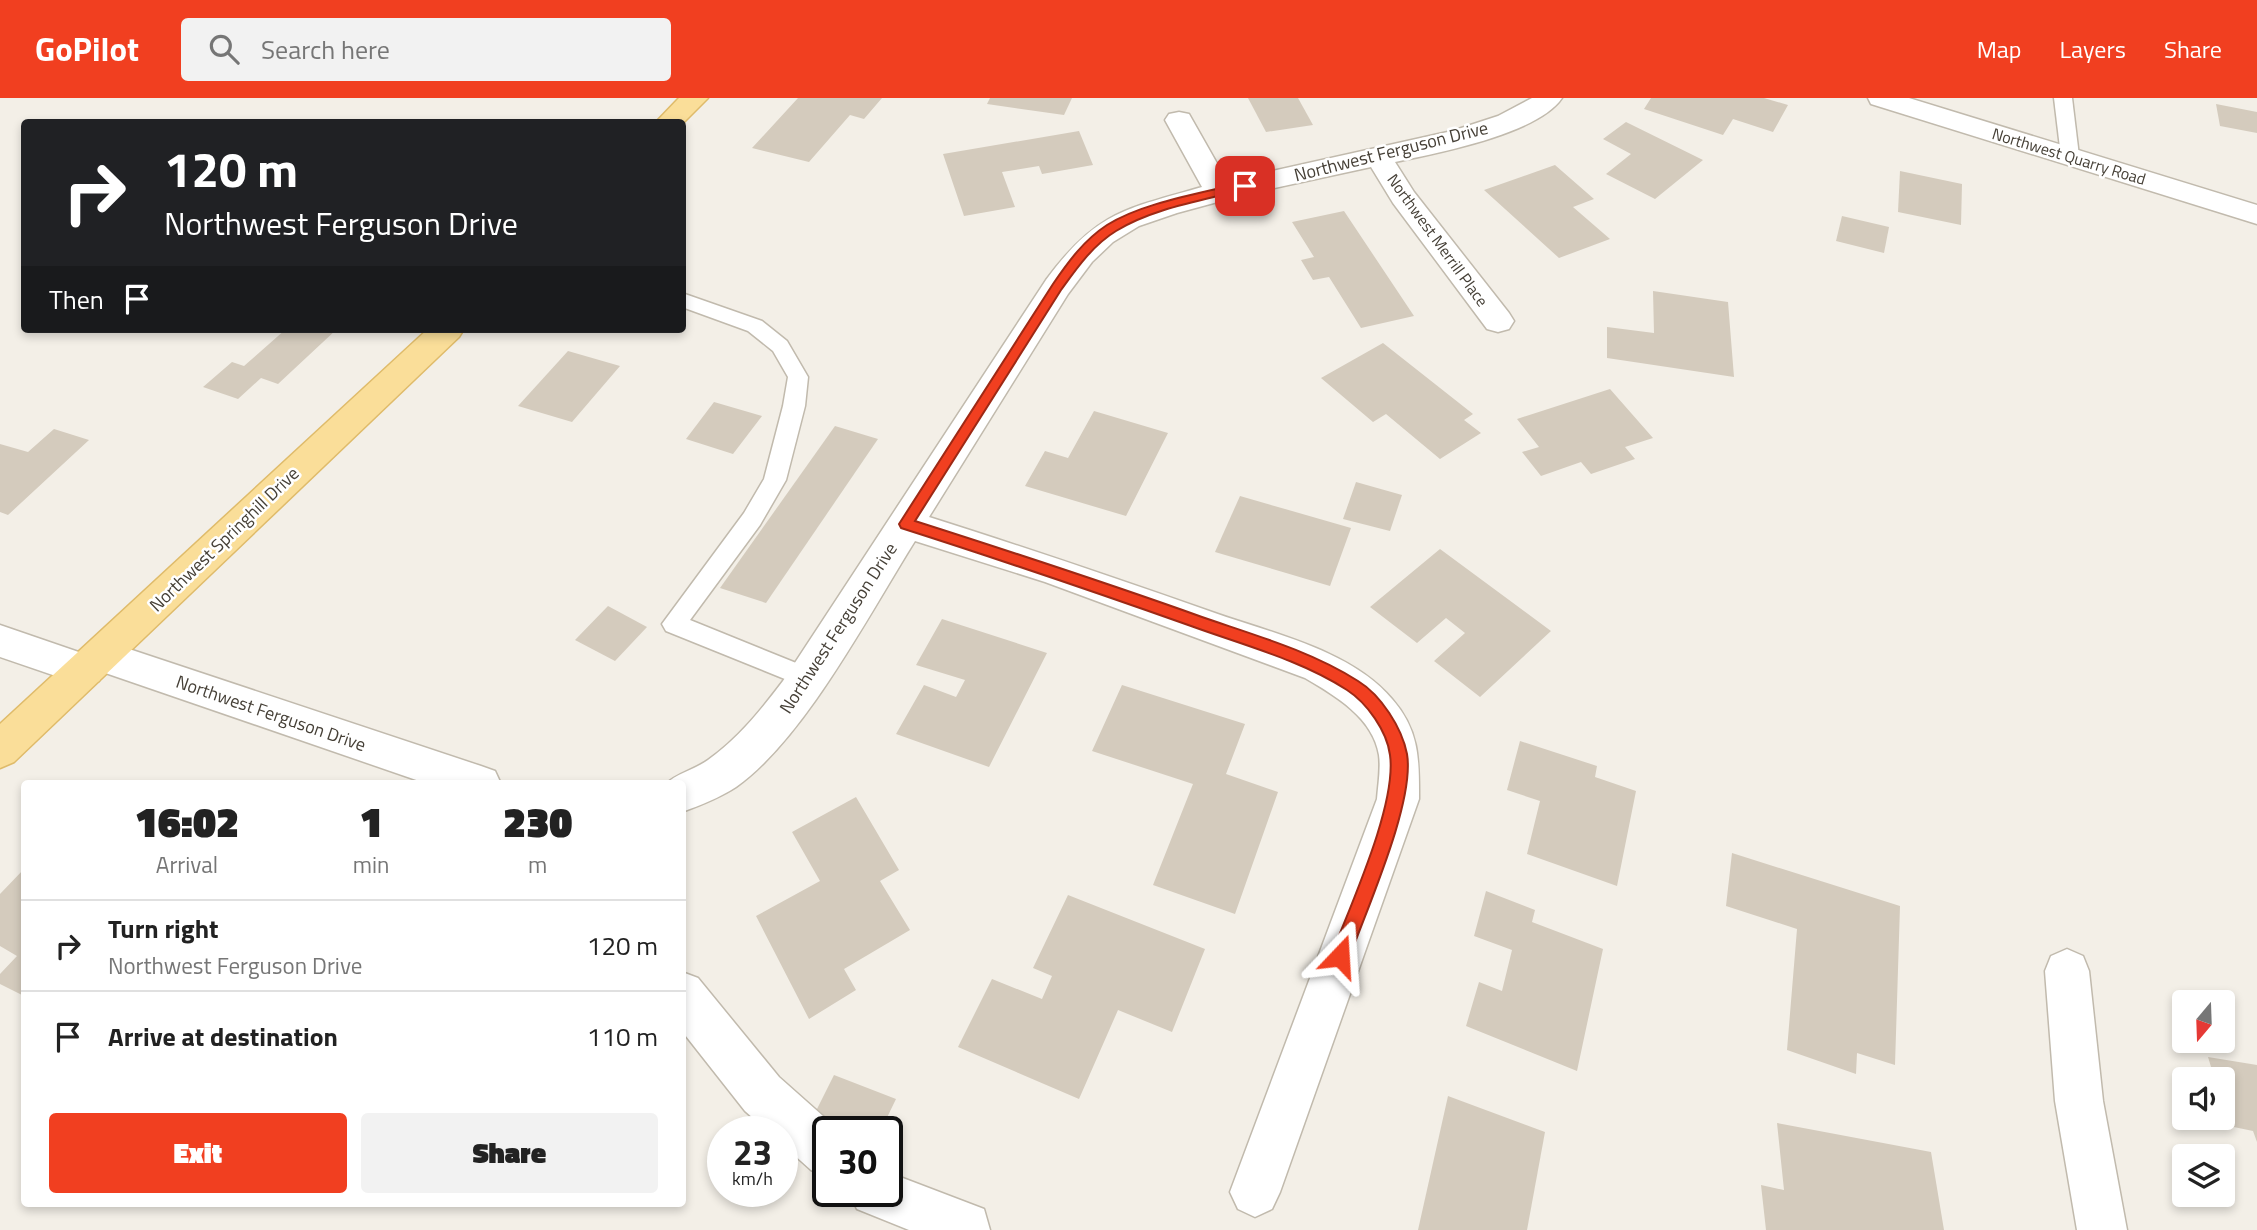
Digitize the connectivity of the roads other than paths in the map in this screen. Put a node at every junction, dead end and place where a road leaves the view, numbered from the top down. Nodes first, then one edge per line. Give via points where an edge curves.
1 (695, 98) edge
2 (1549, 98) edge
3 (1881, 98) edge
4 (2063, 98) edge
5 (672, 119) edge
6 (1179, 120) dead end
7 (2070, 156) junction
8 (1378, 158) junction
9 (1219, 191) junction
10 (2257, 215) edge
11 (686, 301) edge
12 (1498, 321) dead end
13 (443, 333) edge
14 (906, 524) junction
15 (0, 641) edge
16 (94, 663) junction
17 (807, 678) junction
18 (0, 750) edge
19 (468, 780) edge
20 (686, 792) edge
21 (2067, 971) dead end
22 (686, 999) edge
23 (812, 1139) edge
24 (1255, 1192) dead end
25 (903, 1203) edge
26 (966, 1227) dead end
27 (2102, 1230) edge

1 - 5 main road
2 - 8 street, Northwest Ferguson Drive via 1516,118 1481,131
3 - 7 street, Northwest Quarry Road
4 - 7 lane
6 - 9 street
7 - 10 street, Northwest Quarry Road
8 - 9 street, Northwest Ferguson Drive
8 - 12 street, Northwest Merrill Place
9 - 14 street, Northwest Ferguson Drive via 1112,228 1081,254
11 - 17 lane via 755,326 780,346 798,377 775,480 752,519 674,624
13 - 16 main road, Northwest Springhill Drive
14 - 17 street, Northwest Ferguson Drive
14 - 24 street via 1055,571 1319,667 1355,687 1384,717 1399,754 1398,799
15 - 16 street, Northwest Ferguson Drive
16 - 18 main road, Northwest Springhill Drive
16 - 19 street, Northwest Ferguson Drive
17 - 20 street, Northwest Ferguson Drive via 774,725 735,764
21 - 27 street via 2085,1157
22 - 23 street via 762,1094
25 - 26 street

